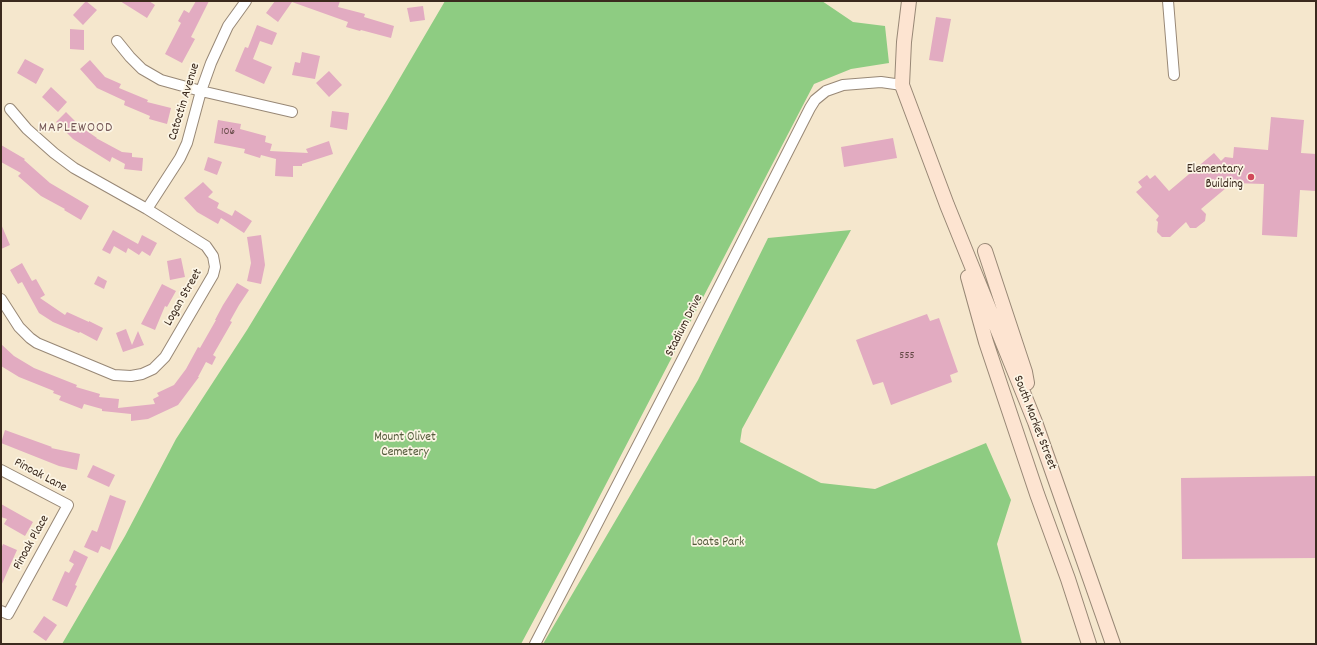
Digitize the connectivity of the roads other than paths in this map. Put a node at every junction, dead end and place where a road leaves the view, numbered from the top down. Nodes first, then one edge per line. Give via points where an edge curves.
1 (246, 1) edge
2 (909, 1) edge
3 (1168, 1) edge
4 (117, 41) dead end
5 (1174, 75) dead end
6 (902, 85) junction
7 (201, 91) junction
8 (10, 109) dead end
9 (292, 112) dead end
10 (947, 206) junction
11 (147, 209) junction
12 (985, 251) dead end
13 (1, 298) edge
14 (1035, 422) junction
15 (1, 470) edge
16 (68, 505) joint
17 (4, 613) edge
18 (535, 644) edge
19 (1089, 644) edge
20 (1113, 644) edge

1 - 7 street, Catoctin Avenue via 217,47
2 - 6 main road, South Market Street
3 - 5 street
4 - 7 street via 142,69 161,80
6 - 10 main road, South Market Street
6 - 18 street, Stadium Drive via 881,82 843,85 826,91 815,100
7 - 9 street
7 - 11 street, Catoctin Avenue via 187,143
8 - 11 street, Logan Street via 27,129 74,168
10 - 14 main road, South Market Street
10 - 19 main road, South Market Street via 986,342
11 - 13 street, Logan Street via 206,246 212,252 215,263 213,275 165,357 153,369 132,376 114,375 44,346 21,330
12 - 14 main road via 1024,372
14 - 20 main road, South Market Street
15 - 16 street, Pinoak Lane
16 - 17 street, Pinoak Place

